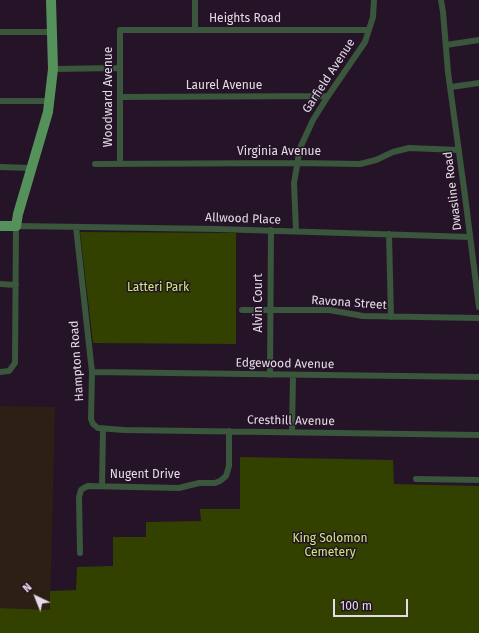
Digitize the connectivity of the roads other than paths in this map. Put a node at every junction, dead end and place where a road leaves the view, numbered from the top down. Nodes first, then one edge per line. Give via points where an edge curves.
1 (51, 0) edge
2 (196, 0) edge
3 (374, 0) edge
4 (441, 0) edge
5 (120, 30) joint
6 (195, 30) junction
7 (369, 30) junction
8 (0, 32) edge
9 (52, 32) junction
10 (479, 40) edge
11 (446, 45) junction
12 (120, 68) junction
13 (53, 69) junction
14 (479, 83) edge
15 (450, 87) junction
16 (328, 96) junction
17 (120, 97) junction
18 (0, 101) edge
19 (50, 101) junction
20 (459, 150) junction
21 (297, 163) junction
22 (95, 164) dead end
23 (120, 164) junction
24 (0, 167) edge
25 (32, 168) junction
26 (0, 226) edge
27 (16, 226) junction
28 (76, 227) junction
29 (271, 230) junction
30 (296, 231) junction
31 (389, 234) junction
32 (470, 237) junction
33 (479, 249) edge
34 (472, 250) junction
35 (0, 284) edge
36 (16, 285) junction
37 (479, 307) edge
38 (242, 310) dead end
39 (270, 310) junction
40 (391, 317) junction
41 (479, 318) edge
42 (0, 372) edge
43 (92, 372) junction
44 (270, 375) junction
45 (293, 375) junction
46 (479, 378) edge
47 (103, 429) junction
48 (229, 431) junction
49 (292, 432) junction
50 (479, 435) edge
51 (416, 479) dead end
52 (479, 480) edge
53 (102, 486) junction
54 (80, 553) dead end

1 - 9 main road
2 - 6 street
3 - 7 street, Garfield Avenue
4 - 11 street, Dwasline Road
5 - 6 street, Heights Road
5 - 12 street, Woodward Avenue
6 - 7 street, Heights Road
7 - 16 street, Garfield Avenue via 365,42
8 - 9 street
9 - 13 main road
10 - 11 street
11 - 15 street, Dwasline Road
12 - 13 street
12 - 17 street, Woodward Avenue
13 - 19 main road
14 - 15 street
15 - 20 street, Dwasline Road
16 - 17 street, Laurel Avenue
16 - 21 street, Garfield Avenue via 304,139
17 - 23 street, Woodward Avenue
18 - 19 street
19 - 25 main road
20 - 21 street, Virginia Avenue via 409,148 360,164
20 - 32 street, Dwasline Road
21 - 23 street, Virginia Avenue
21 - 30 street, Garfield Avenue via 294,183
22 - 23 street, Virginia Avenue
24 - 25 street
25 - 27 main road
26 - 27 main road
27 - 28 street, Allwood Place
27 - 36 street
28 - 29 street, Allwood Place
28 - 43 street, Hampton Road
29 - 30 street, Allwood Place
29 - 39 street, Alvin Court
30 - 31 street, Allwood Place
31 - 32 street, Allwood Place
31 - 40 street
32 - 34 street, Dwasline Road
33 - 34 street
34 - 37 street, Dwasline Road
35 - 36 street
36 - 42 street via 15,363 9,371
38 - 39 street, Ravona Street
39 - 40 street, Ravona Street via 329,310 362,316
39 - 44 street, Alvin Court
40 - 41 street, Ravona Street
43 - 44 street, Edgewood Avenue
43 - 47 street, Hampton Road via 91,418 93,424
44 - 45 street, Edgewood Avenue
45 - 46 street, Edgewood Avenue
45 - 49 street
47 - 48 street, Cresthill Avenue
47 - 53 street
48 - 49 street, Cresthill Avenue
48 - 53 street, Nugent Drive via 229,466 226,476 220,481 178,488
49 - 50 street, Cresthill Avenue
51 - 52 street
53 - 54 street, Nugent Drive via 88,486 80,494

